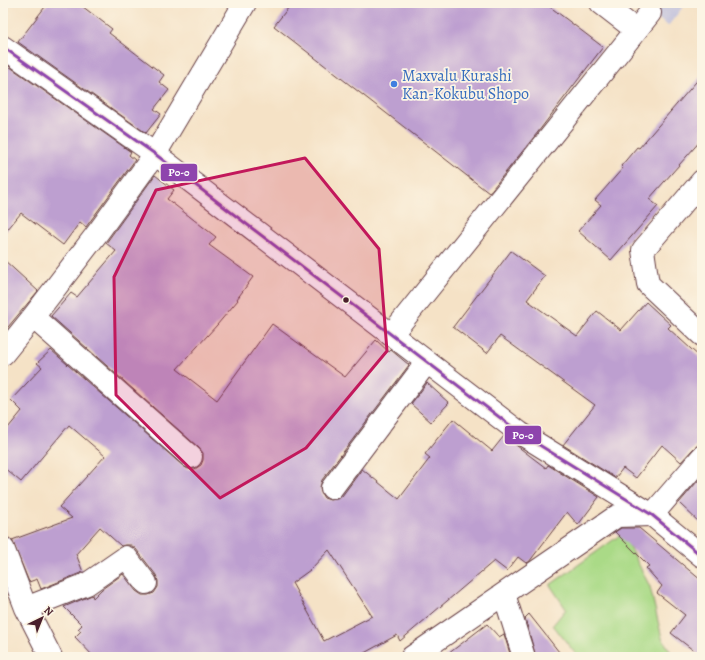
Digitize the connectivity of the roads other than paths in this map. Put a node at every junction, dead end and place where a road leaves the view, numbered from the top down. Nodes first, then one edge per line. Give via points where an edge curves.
1 (245, 3) edge
2 (601, 3) edge
3 (650, 13) dead end
4 (636, 30) junction
5 (3, 48) edge
6 (155, 154) junction
7 (702, 181) edge
8 (33, 317) junction
9 (391, 335) junction
10 (702, 335) edge
11 (3, 354) edge
12 (427, 362) junction
13 (191, 457) dead end
14 (702, 457) edge
15 (332, 488) dead end
16 (652, 515) junction
17 (3, 548) edge
18 (702, 556) edge
19 (146, 583) dead end
20 (504, 594) junction
21 (26, 608) junction
22 (51, 657) edge
23 (412, 657) edge
24 (524, 657) edge

1 - 6 street
2 - 4 street
3 - 4 street
4 - 9 street
5 - 6 street
6 - 8 street
6 - 9 street
7 - 10 street via 643,250 648,284
8 - 11 street
8 - 13 street
9 - 12 street
12 - 15 street
12 - 16 street via 520,433
14 - 16 street
16 - 18 street
16 - 20 street via 617,516
17 - 21 street
19 - 21 street via 126,557 87,584
20 - 23 street
20 - 24 street
21 - 22 street

